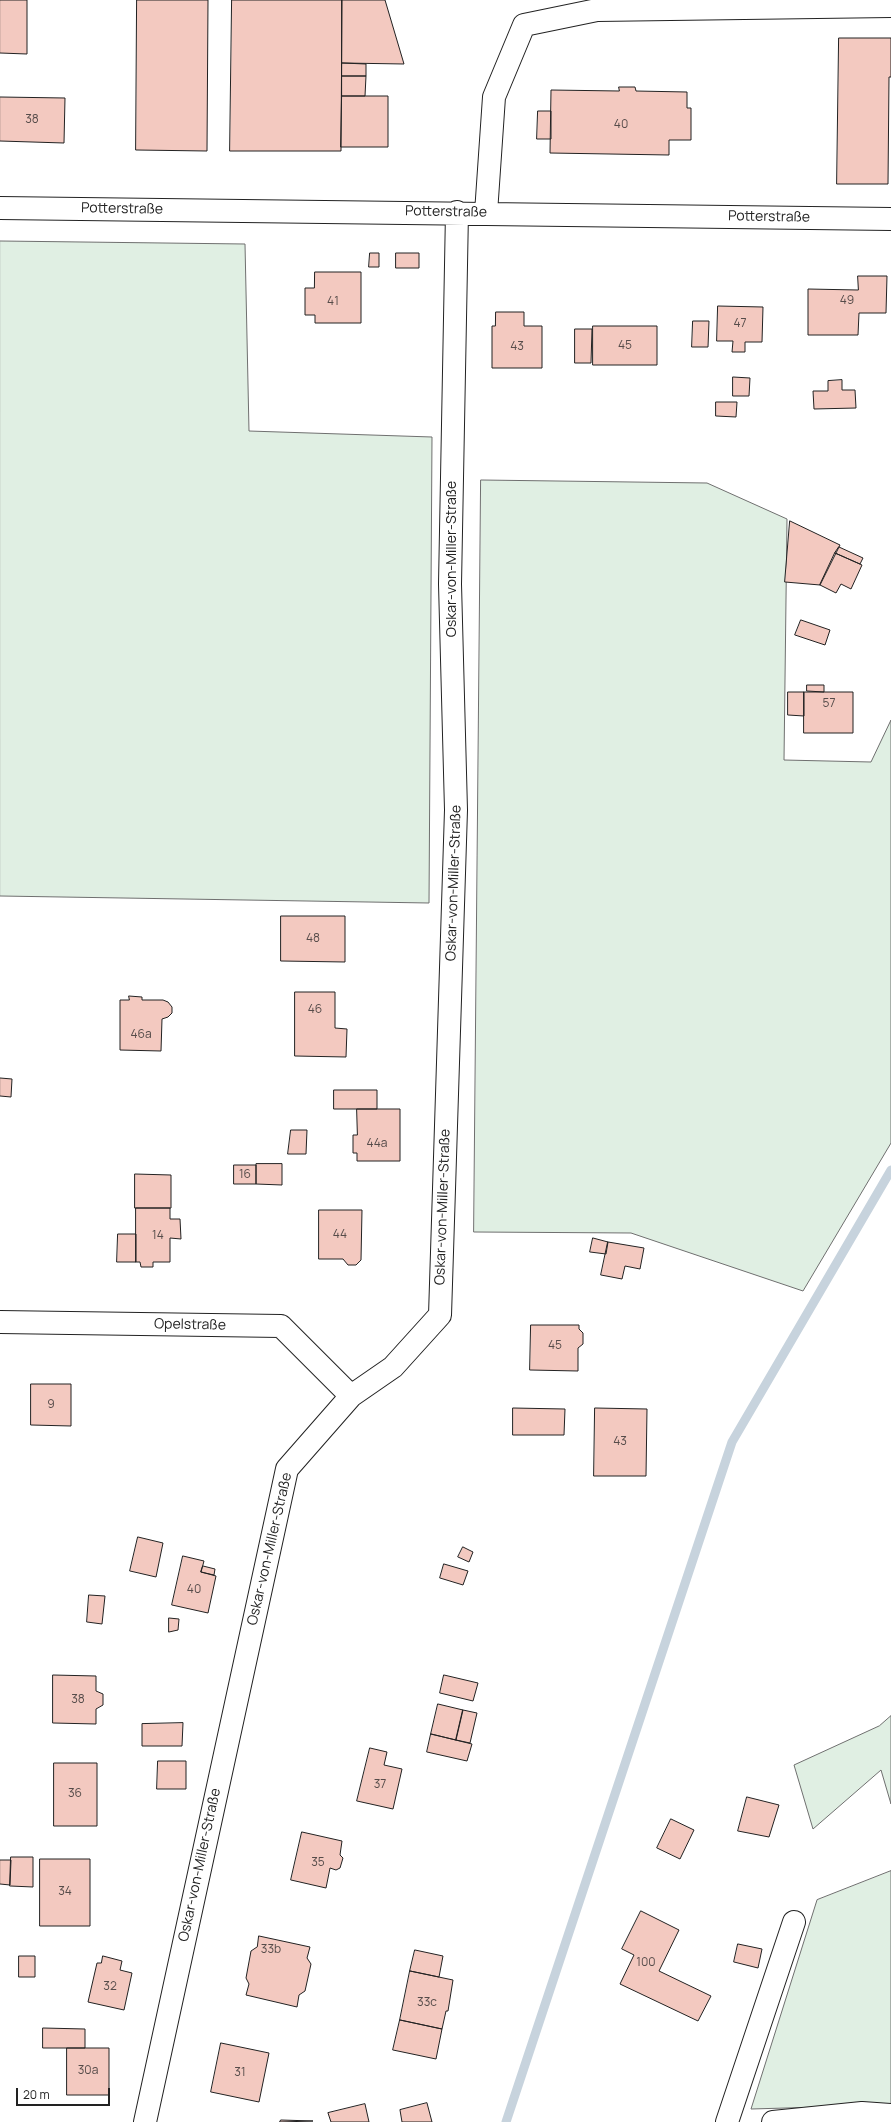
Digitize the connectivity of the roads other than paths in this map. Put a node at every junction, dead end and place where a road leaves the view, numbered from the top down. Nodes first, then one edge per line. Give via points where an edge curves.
1 (891, 6) edge
2 (0, 208) edge
3 (457, 212) junction
4 (486, 213) junction
5 (891, 219) edge
6 (0, 1322) edge
7 (351, 1396) junction
8 (794, 1922) dead end
9 (891, 2115) edge
10 (145, 2122) edge
11 (727, 2122) edge
12 (773, 2122) edge

1 - 4 street via 597,10 524,25 494,97
2 - 3 street, Potterstraße
3 - 4 street, Potterstraße
3 - 7 street, Oskar-von-Miller-Straße via 450,584 456,810 440,1315 393,1367
4 - 5 street, Potterstraße
6 - 7 street, Opelstraße via 281,1326
7 - 10 street, Oskar-von-Miller-Straße via 287,1469
8 - 11 street
9 - 12 street via 862,2113

